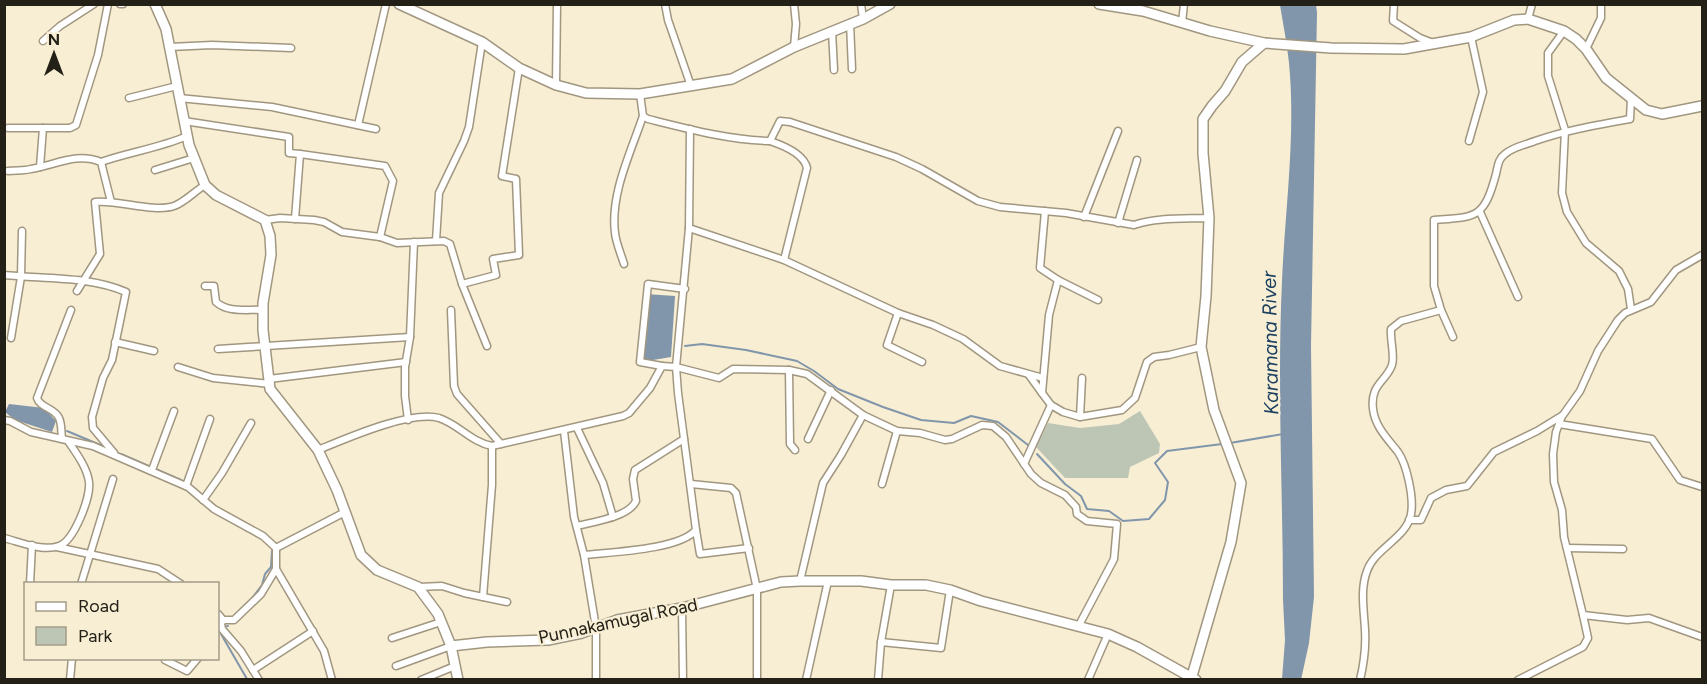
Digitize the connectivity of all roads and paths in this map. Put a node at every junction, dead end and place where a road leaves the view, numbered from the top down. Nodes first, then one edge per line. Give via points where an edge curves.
1 (94, 4) edge
2 (108, 4) edge
3 (155, 4) edge
4 (386, 4) edge
5 (399, 4) edge
6 (557, 4) edge
7 (665, 4) edge
8 (794, 4) edge
9 (861, 4) edge
10 (890, 4) edge
11 (1100, 4) edge
12 (1184, 4) edge
13 (1394, 4) edge
14 (1532, 4) edge
15 (1601, 4) edge
16 (1121, 5) edge
17 (84, 6) edge
18 (414, 7) edge
19 (863, 19) junction
20 (1528, 19) junction
21 (1182, 22) junction
22 (850, 23) junction
23 (832, 31) junction
24 (1564, 31) junction
25 (1470, 38) junction
26 (43, 41) dead end
27 (482, 42) junction
28 (1264, 43) junction
29 (1437, 44) junction
30 (170, 46) junction
31 (794, 47) junction
32 (291, 48) dead end
33 (1586, 49) junction
34 (519, 68) junction
35 (852, 69) dead end
36 (834, 70) dead end
37 (556, 85) junction
38 (177, 86) junction
39 (690, 86) junction
40 (640, 94) junction
41 (129, 98) dead end
42 (179, 98) junction
43 (1631, 98) junction
44 (1702, 106) edge
45 (643, 116) junction
46 (184, 121) junction
47 (358, 125) junction
48 (8, 128) dead end
49 (43, 128) junction
50 (376, 129) dead end
51 (690, 129) junction
52 (1565, 130) junction
53 (1118, 131) dead end
54 (187, 136) junction
55 (770, 141) junction
56 (1469, 141) dead end
57 (300, 154) junction
58 (194, 158) junction
59 (1137, 160) dead end
60 (101, 162) junction
61 (40, 167) junction
62 (155, 170) dead end
63 (8, 171) dead end
64 (205, 185) junction
65 (111, 202) junction
66 (1045, 211) junction
67 (1480, 212) junction
68 (1084, 217) junction
69 (1209, 218) junction
70 (295, 219) junction
71 (266, 220) junction
72 (1118, 223) junction
73 (689, 228) junction
74 (22, 231) dead end
75 (380, 237) junction
76 (436, 241) junction
77 (414, 242) junction
78 (1702, 255) edge
79 (784, 260) junction
80 (624, 264) dead end
81 (4, 275) edge
82 (21, 277) junction
83 (1058, 280) junction
84 (83, 282) junction
85 (462, 284) junction
86 (204, 286) dead end
87 (685, 289) junction
88 (77, 291) dead end
89 (1518, 297) dead end
90 (1098, 300) dead end
91 (1631, 309) junction
92 (71, 310) dead end
93 (263, 310) junction
94 (451, 310) dead end
95 (1441, 310) junction
96 (898, 313) junction
97 (410, 337) junction
98 (1454, 337) dead end
99 (11, 338) dead end
100 (115, 342) junction
101 (487, 346) dead end
102 (265, 347) junction
103 (1201, 347) junction
104 (218, 349) dead end
105 (154, 351) dead end
106 (406, 362) junction
107 (922, 362) dead end
108 (662, 366) junction
109 (178, 367) dead end
110 (676, 367) junction
111 (789, 370) junction
112 (1029, 375) junction
113 (1043, 378) junction
114 (1082, 378) dead end
115 (269, 382) junction
116 (831, 390) junction
117 (1042, 393) junction
118 (1051, 405) junction
119 (174, 411) dead end
120 (1563, 415) junction
121 (863, 416) junction
122 (1080, 417) junction
123 (210, 418) dead end
124 (4, 420) edge
125 (408, 420) junction
126 (251, 423) dead end
127 (1559, 424) junction
128 (577, 428) junction
129 (564, 431) junction
130 (897, 431) junction
131 (808, 439) dead end
132 (64, 440) junction
133 (684, 440) junction
134 (501, 444) junction
135 (492, 446) junction
136 (318, 450) junction
137 (795, 450) dead end
138 (116, 456) junction
139 (1024, 464) junction
140 (152, 470) junction
141 (113, 479) dead end
142 (691, 484) junction
143 (882, 484) dead end
144 (186, 486) junction
145 (1702, 487) edge
146 (203, 500) junction
147 (345, 512) junction
148 (613, 517) junction
149 (1409, 520) junction
150 (577, 526) junction
151 (696, 530) junction
152 (4, 538) edge
153 (32, 545) junction
154 (57, 547) junction
155 (276, 548) junction
156 (749, 548) junction
157 (1567, 548) junction
158 (1623, 549) dead end
159 (90, 554) junction
160 (584, 555) junction
161 (276, 568) junction
162 (800, 581) junction
163 (828, 581) junction
164 (30, 582) edge
165 (82, 582) edge
166 (178, 582) edge
167 (891, 585) junction
168 (418, 587) junction
169 (757, 589) junction
170 (950, 590) junction
171 (483, 597) junction
172 (507, 602) dead end
173 (682, 608) junction
174 (1583, 615) junction
175 (441, 622) junction
176 (220, 624) edge
177 (1078, 627) junction
178 (596, 628) junction
179 (313, 631) junction
180 (1108, 634) junction
181 (1702, 637) edge
182 (392, 638) dead end
183 (881, 642) junction
184 (451, 646) junction
185 (72, 660) edge
186 (165, 660) edge
187 (196, 660) edge
188 (396, 666) dead end
189 (455, 666) junction
190 (253, 670) junction
191 (1194, 678) edge
192 (258, 679) edge
193 (70, 680) edge
194 (332, 680) edge
195 (421, 680) edge
196 (458, 680) edge
197 (596, 680) edge
198 (683, 680) edge
199 (757, 680) edge
200 (806, 680) edge
201 (878, 680) edge
202 (1088, 680) edge
203 (1360, 680) edge
204 (1518, 680) edge

1 - 17 street
2 - 49 street via 98,55 76,125
3 - 30 street
4 - 47 street
5 - 18 street
6 - 37 street
7 - 39 street
8 - 31 street
9 - 19 street
10 - 19 street
11 - 16 street
12 - 21 street
13 - 29 street via 1394,21
14 - 20 street
15 - 33 street via 1601,18
16 - 21 street
17 - 26 street
18 - 27 street
19 - 22 street
20 - 24 street
20 - 25 street via 1514,20
21 - 28 street
22 - 23 street
22 - 35 street
23 - 31 street
23 - 36 street
24 - 33 street
24 - 52 street via 1548,53 1548,76
25 - 29 street
25 - 56 street via 1483,92
27 - 34 street
27 - 76 street via 469,127 439,193
28 - 29 street via 1404,49
28 - 69 street via 1242,62 1203,119
30 - 32 street
30 - 38 street
31 - 39 street via 732,79
33 - 43 street via 1606,78
34 - 37 street
34 - 85 street via 502,176 516,179 519,255 493,259 496,275
37 - 40 street via 586,93
38 - 41 street
38 - 42 street
39 - 40 street
40 - 45 street
42 - 46 street
42 - 47 street via 272,107
43 - 44 street via 1646,110 1662,114
43 - 52 street via 1630,119
45 - 51 street
45 - 80 street via 614,212
46 - 54 street
46 - 57 street via 289,137 290,153
47 - 50 street
48 - 49 street
49 - 61 street
51 - 55 street
51 - 73 street
52 - 67 street via 1502,156
52 - 91 street via 1562,194 1567,212 1586,243 1619,271 1628,289
53 - 68 street
54 - 58 street
54 - 60 street
55 - 66 street via 780,121 790,122 896,157 978,201
55 - 79 street via 804,159 807,168
57 - 70 street
57 - 75 street via 385,166 393,181
58 - 62 street
58 - 64 street
59 - 72 street
60 - 61 street via 75,158
60 - 65 street
61 - 63 street
64 - 65 street via 172,206
64 - 71 street via 216,195
65 - 84 street via 94,202 100,254
66 - 68 street
66 - 83 street via 1040,268
67 - 89 street
67 - 95 street via 1465,218 1434,220 1434,286
68 - 72 street
69 - 72 street
69 - 103 street
70 - 71 street
70 - 75 street via 324,222 342,232
71 - 93 street via 271,255
73 - 79 street
73 - 87 street
74 - 82 street
75 - 77 street via 398,243
76 - 77 street
76 - 85 street via 450,244
77 - 97 street
78 - 91 street via 1676,270 1651,302
79 - 96 street
81 - 82 street
82 - 84 street
82 - 99 street
83 - 90 street
83 - 113 street via 1049,315
84 - 88 street
84 - 100 street via 126,292
85 - 101 street
86 - 93 street via 214,286 216,302 228,309
87 - 108 street via 648,284 640,362
87 - 110 street
91 - 120 street via 1608,333 1580,391
92 - 132 street via 37,398 57,414
93 - 102 street
94 - 134 street via 454,386
95 - 98 street
95 - 149 street via 1401,321 1391,329 1392,366 1372,397 1380,429 1404,462 1412,514
96 - 107 street via 887,345
96 - 112 street via 963,339 1000,366
97 - 102 street
97 - 106 street
100 - 105 street
100 - 138 street via 92,417 93,428
102 - 104 street
102 - 115 street
103 - 122 street via 1147,362 1135,398 1122,410
103 - 191 street via 1214,410 1241,483 1231,542
106 - 115 street
106 - 125 street
108 - 110 street
108 - 128 street via 629,413
109 - 115 street via 213,378
110 - 111 street via 719,378 733,369
110 - 133 street
111 - 116 street via 807,374
111 - 137 street via 790,444
112 - 113 street
112 - 117 street
113 - 117 street
114 - 122 street
115 - 136 street via 280,403
116 - 121 street
116 - 131 street
117 - 118 street
118 - 122 street
118 - 139 street
119 - 140 street
120 - 127 street
120 - 149 street via 1494,452 1467,486 1431,498 1421,520
121 - 130 street
121 - 162 street via 823,483
123 - 144 street
124 - 132 street
125 - 135 street via 439,418
125 - 136 street via 362,432
126 - 146 street
127 - 145 street via 1652,439 1680,480
127 - 157 street via 1553,454 1554,482
128 - 129 street
128 - 148 street via 603,483
129 - 134 street
129 - 150 street
130 - 139 street via 945,440 988,425 999,429
130 - 143 street
132 - 138 street
132 - 154 street via 79,456 89,483 74,533
133 - 142 street
133 - 148 street via 635,471 634,505
134 - 135 street
135 - 171 street
136 - 147 street
138 - 140 street
139 - 177 street via 1041,483 1071,500 1077,514 1087,521 1117,524 1113,559
140 - 144 street
141 - 159 street
142 - 151 street
142 - 156 street via 731,488 736,493
144 - 146 street
146 - 155 street
147 - 155 street
147 - 168 street via 361,555 376,570
148 - 150 street
149 - 203 street via 1369,564 1366,573 1365,649
150 - 160 street
151 - 156 street via 700,554
151 - 160 street via 661,545
152 - 153 street
153 - 154 street
153 - 164 street
154 - 159 street
155 - 161 street
156 - 169 street
157 - 158 street
157 - 174 street
159 - 165 street
159 - 166 street via 158,569
160 - 178 street
161 - 176 street via 261,594 234,621
161 - 179 street
162 - 163 street, Punnakamugal Road
162 - 169 street, Punnakamugal Road
163 - 167 street, Punnakamugal Road
163 - 200 street
167 - 170 street, Punnakamugal Road
167 - 183 street
168 - 171 street via 442,586
168 - 175 street
169 - 173 street, Punnakamugal Road
169 - 199 street
170 - 177 street, Punnakamugal Road
170 - 183 street via 941,648
171 - 172 street
173 - 178 street, Punnakamugal Road via 617,620
173 - 198 street
174 - 181 street via 1648,618
174 - 204 street via 1588,638 1583,647
175 - 182 street
175 - 184 street
176 - 190 street
177 - 180 street, Punnakamugal Road
178 - 184 street, Punnakamugal Road via 548,640
178 - 197 street
179 - 190 street
179 - 194 street via 324,651
180 - 191 street, Punnakamugal Road
180 - 202 street
183 - 201 street
184 - 188 street
184 - 189 street
185 - 193 street
186 - 187 street via 187,670
189 - 195 street
189 - 196 street
190 - 192 street

